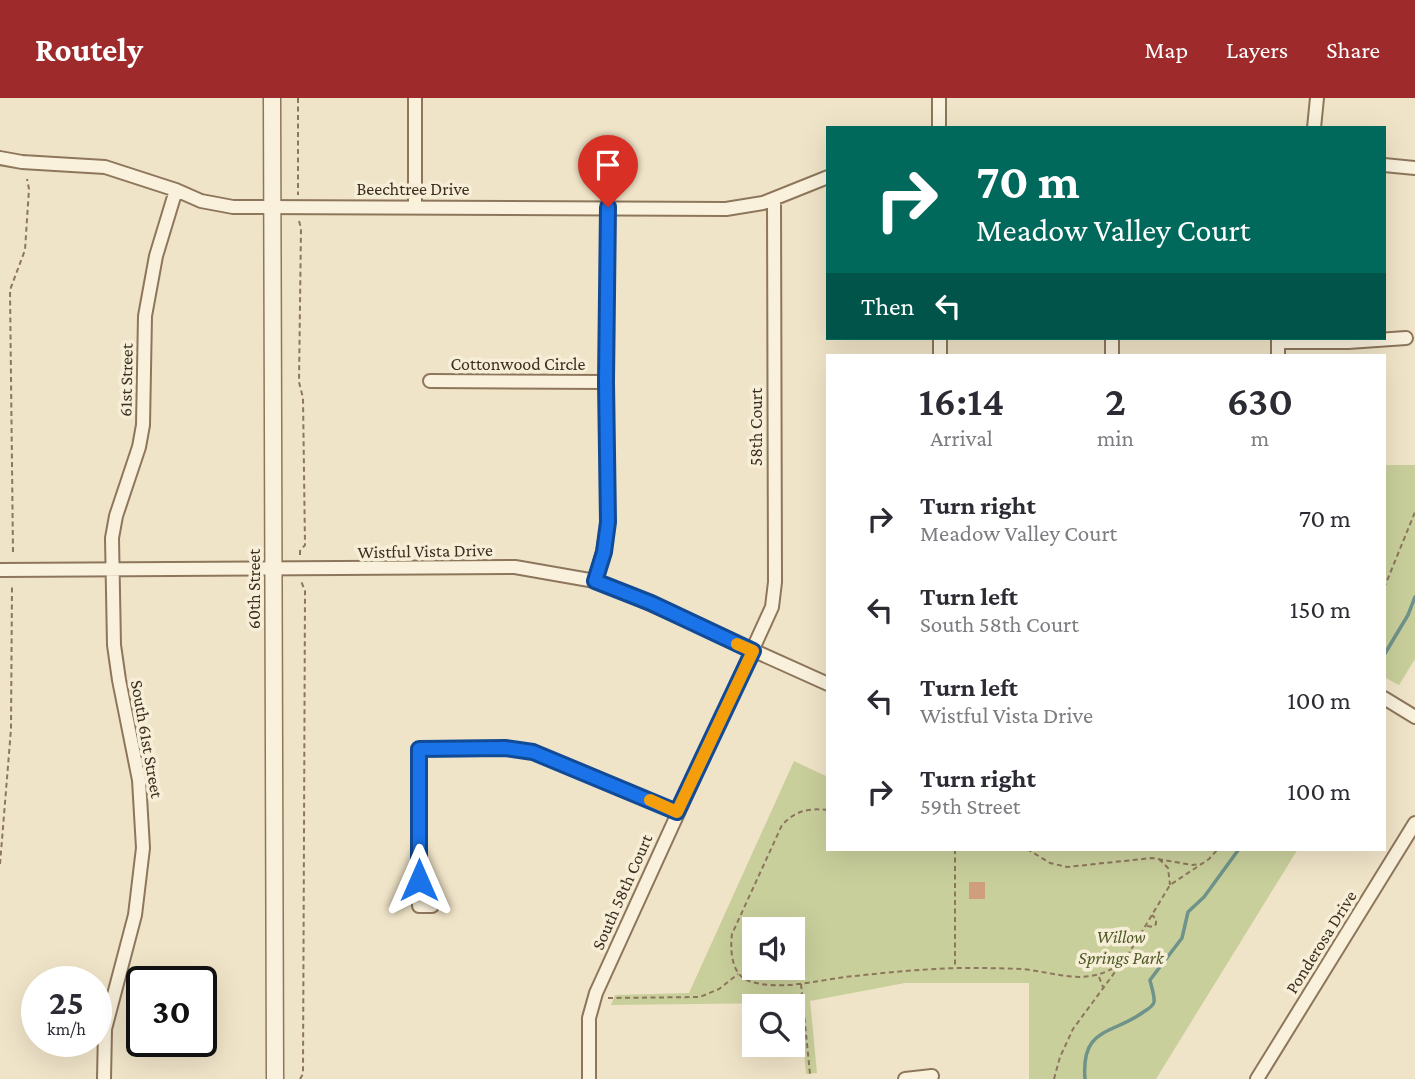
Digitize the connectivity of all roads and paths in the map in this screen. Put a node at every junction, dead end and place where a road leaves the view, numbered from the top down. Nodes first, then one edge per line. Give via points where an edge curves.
1 (272, 98) edge
2 (298, 98) edge
3 (415, 98) edge
4 (939, 98) edge
5 (1317, 98) edge
6 (939, 126) edge
7 (1314, 126) edge
8 (0, 158) edge
9 (1386, 165) edge
10 (1415, 168) edge
11 (826, 178) edge
12 (27, 179) dead end
13 (298, 188) dead end
14 (176, 190) junction
15 (774, 200) junction
16 (273, 207) junction
17 (415, 207) junction
18 (608, 207) junction
19 (299, 225) dead end
20 (1406, 338) dead end
21 (1386, 339) edge
22 (1375, 340) edge
23 (1278, 345) edge
24 (430, 381) dead end
25 (606, 382) junction
26 (1415, 512) edge
27 (300, 551) dead end
28 (13, 552) dead end
29 (274, 569) junction
30 (0, 570) edge
31 (111, 570) junction
32 (595, 581) junction
33 (1386, 582) edge
34 (301, 583) dead end
35 (12, 585) dead end
36 (753, 651) junction
37 (826, 683) edge
38 (1386, 699) edge
39 (1415, 717) edge
40 (826, 810) edge
41 (677, 812) junction
42 (1415, 823) edge
43 (955, 851) edge
44 (1030, 851) edge
45 (1216, 851) edge
46 (1159, 859) junction
47 (0, 864) edge
48 (1203, 864) junction
49 (1170, 886) junction
50 (432, 906) dead end
51 (1152, 915) junction
52 (1146, 926) junction
53 (1121, 964) junction
54 (956, 968) junction
55 (739, 973) junction
56 (1098, 976) junction
57 (801, 983) junction
58 (1103, 989) junction
59 (596, 993) junction
60 (810, 1074) dead end
61 (932, 1076) dead end
62 (104, 1079) edge
63 (275, 1079) edge
64 (300, 1079) edge
65 (589, 1079) edge
66 (905, 1079) edge
67 (1054, 1079) edge
68 (1257, 1079) edge

1 - 16 street, 60th Street
2 - 13 path
3 - 17 street
4 - 6 street
5 - 7 street
8 - 14 street, Beechtree Drive via 105,167
9 - 10 street
11 - 15 street, Beechtree Drive
12 - 28 path via 25,250 10,290
14 - 16 street, Beechtree Drive via 233,207
14 - 31 street, 61st Street via 149,286 143,425 116,516
15 - 18 street, Beechtree Drive via 726,209
15 - 36 street, 58th Court via 775,591
16 - 17 street, Beechtree Drive
16 - 29 street, 60th Street
17 - 18 street, Beechtree Drive
18 - 25 street
19 - 27 path via 305,545
20 - 21 street
22 - 23 street
24 - 25 street, Cottonwood Circle
25 - 32 street via 607,535
26 - 33 path
29 - 31 street, Wistful Vista Drive
29 - 32 street, Wistful Vista Drive via 515,567
29 - 63 street, 60th Street
30 - 31 street, Wistful Vista Drive
31 - 62 street, South 61st Street via 114,645 139,780 143,848 135,915 105,1029
32 - 36 street, Wistful Vista Drive
34 - 64 path
35 - 47 path via 11,729
36 - 37 street, Wistful Vista Drive
36 - 41 street, South 58th Court
38 - 39 street
40 - 55 path via 804,810 782,825 732,934 731,954
41 - 50 street via 533,752 419,749 419,906
41 - 59 street, South 58th Court
42 - 68 street, Ponderosa Drive
43 - 54 path
44 - 46 path via 1067,867
45 - 48 path
46 - 48 path
46 - 49 path via 1168,869
48 - 49 path
49 - 51 path
51 - 52 path
51 - 52 path via 1156,924
52 - 53 path
53 - 56 path
53 - 58 path
54 - 56 path
54 - 57 path
55 - 57 path via 747,981
55 - 59 path via 710,994 692,998 609,998
56 - 58 path
57 - 60 path
58 - 67 path via 1073,1029
59 - 65 street, South 58th Court via 589,1017
61 - 66 street

